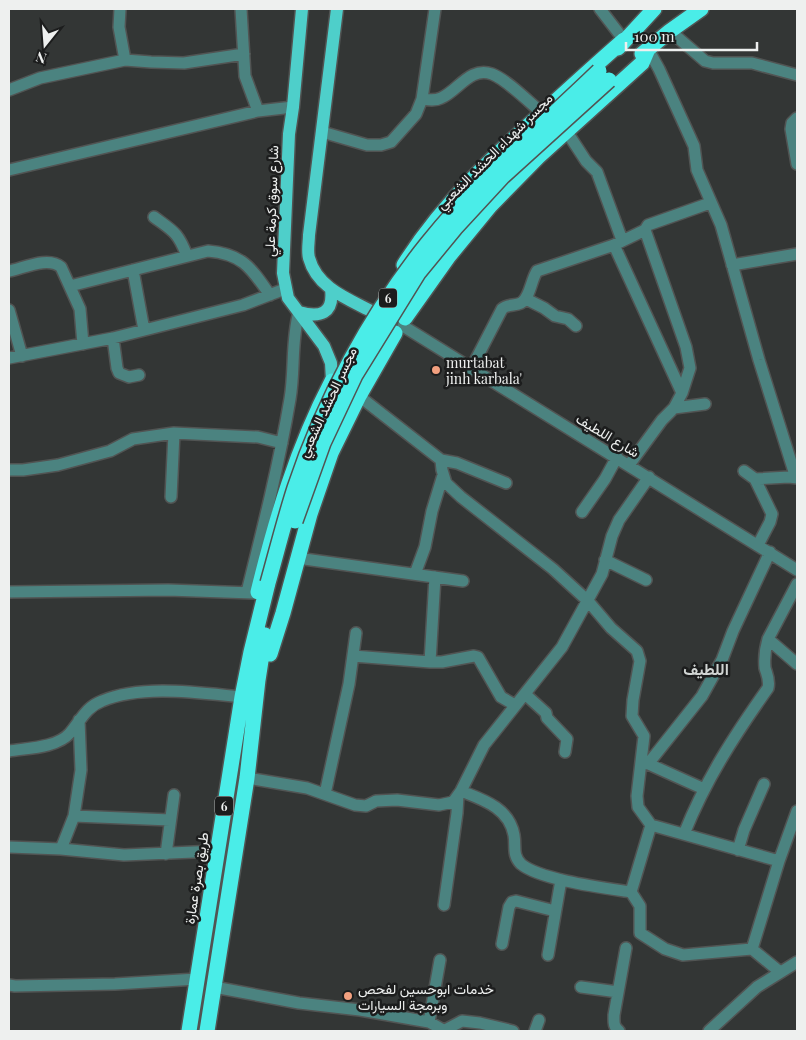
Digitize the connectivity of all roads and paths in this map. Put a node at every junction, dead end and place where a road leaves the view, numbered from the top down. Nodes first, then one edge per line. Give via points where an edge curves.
1 (120, 9) edge
2 (241, 9) edge
3 (302, 9) edge
4 (337, 9) edge
5 (435, 9) edge
6 (600, 9) edge
7 (654, 9) edge
8 (701, 9) edge
9 (670, 31) junction
10 (624, 40) junction
11 (648, 49) junction
12 (244, 54) junction
13 (125, 60) junction
14 (797, 75) edge
15 (604, 76) junction
16 (9, 90) edge
17 (422, 99) junction
18 (293, 107) junction
19 (258, 111) junction
20 (542, 113) junction
21 (797, 118) edge
22 (322, 132) junction
23 (566, 132) junction
24 (797, 164) edge
25 (9, 170) edge
26 (710, 203) junction
27 (154, 217) dead end
28 (645, 230) junction
29 (618, 243) junction
30 (797, 254) edge
31 (187, 256) junction
32 (732, 265) junction
33 (133, 270) junction
34 (9, 271) edge
35 (70, 286) junction
36 (285, 289) junction
37 (331, 289) junction
38 (270, 295) junction
39 (526, 299) junction
40 (9, 310) edge
41 (375, 311) junction
42 (299, 312) junction
43 (401, 326) junction
44 (576, 326) dead end
45 (144, 330) junction
46 (112, 338) junction
47 (83, 344) junction
48 (22, 356) junction
49 (9, 358) edge
50 (341, 365) junction
51 (471, 369) junction
52 (138, 376) dead end
53 (368, 380) junction
54 (332, 381) junction
55 (682, 393) junction
56 (359, 396) junction
57 (705, 404) dead end
58 (674, 408) junction
59 (174, 434) junction
60 (282, 443) junction
61 (617, 457) junction
62 (441, 460) junction
63 (629, 465) junction
64 (9, 470) edge
65 (744, 471) dead end
66 (444, 475) junction
67 (648, 477) junction
68 (797, 478) edge
69 (755, 479) junction
70 (506, 483) dead end
71 (171, 497) dead end
72 (582, 512) dead end
73 (758, 545) junction
74 (770, 552) junction
75 (297, 558) junction
76 (605, 560) junction
77 (797, 570) edge
78 (414, 574) junction
79 (435, 577) junction
80 (646, 580) dead end
81 (463, 581) dead end
82 (797, 584) edge
83 (262, 588) junction
84 (9, 592) edge
85 (588, 601) junction
86 (356, 633) dead end
87 (768, 639) junction
88 (353, 656) junction
89 (430, 662) junction
90 (797, 664) edge
91 (525, 694) junction
92 (249, 699) junction
93 (515, 705) junction
94 (79, 720) junction
95 (9, 751) edge
96 (565, 752) dead end
97 (645, 762) junction
98 (247, 778) junction
99 (764, 784) dead end
100 (704, 789) junction
101 (460, 793) junction
102 (325, 794) junction
103 (174, 795) dead end
104 (797, 811) edge
105 (74, 816) junction
106 (170, 820) junction
107 (651, 825) junction
108 (684, 834) junction
109 (9, 847) edge
110 (61, 849) junction
111 (738, 850) junction
112 (217, 851) junction
113 (166, 854) junction
114 (779, 861) junction
115 (561, 880) junction
116 (631, 892) junction
117 (444, 905) dead end
118 (556, 911) junction
119 (502, 944) dead end
120 (626, 948) dead end
121 (752, 949) junction
122 (548, 955) dead end
123 (440, 960) dead end
124 (797, 962) edge
125 (780, 972) junction
126 (197, 979) junction
127 (9, 984) edge
128 (214, 987) junction
129 (581, 987) dead end
130 (618, 992) junction
131 (429, 1022) junction
132 (189, 1031) edge
133 (207, 1031) edge
134 (445, 1031) edge
135 (513, 1031) edge
136 (619, 1031) edge
137 (709, 1031) edge

1 - 13 street via 119,27
2 - 12 street
3 - 18 main road, شارع سوق كرمة علي
4 - 22 main road
5 - 17 street
6 - 10 street
7 - 10 highway, 6
8 - 9 highway, 6
9 - 11 highway, 6
9 - 14 street via 705,61 752,63
10 - 15 highway, 6
10 - 20 highway
11 - 15 highway, 6
11 - 23 highway via 642,63
11 - 26 street via 694,146 696,170
12 - 13 street via 184,63
12 - 19 street via 245,76
13 - 16 street via 40,78
15 - 83 highway, مجسر شهداء الحشد الشعبي / 6, bridge via 470,194 428,242 378,314 348,366 310,447
17 - 20 street via 442,98 469,77 480,73 492,74
17 - 22 street via 416,114 391,142 381,146
18 - 19 street
18 - 36 main road, شارع سوق كرمة علي via 284,229
19 - 25 street
20 - 41 highway via 495,156 428,229
21 - 24 street via 791,129
22 - 37 main road via 309,257 317,277
23 - 29 street via 597,172
23 - 43 highway via 490,206 449,256
26 - 28 street via 648,225
26 - 32 street via 721,226
27 - 31 street via 178,236
28 - 29 street
28 - 55 street via 686,347 690,368
29 - 39 street via 538,271
29 - 55 street
30 - 32 street
31 - 33 street
31 - 38 street via 208,251 226,252 250,267
32 - 68 street
33 - 35 street
33 - 45 street
34 - 35 street via 56,263
35 - 47 street via 80,309
36 - 38 street
36 - 42 main road, شارع سوق كرمة علي
37 - 41 main road
37 - 42 main road via 330,307 323,313 312,316
38 - 45 street
39 - 44 street
39 - 51 street via 502,309
40 - 48 street
41 - 43 main road via 394,303 400,306
41 - 43 main road via 377,330 382,334 389,335
41 - 50 highway
42 - 54 main road, شارع سوق كرمة علي via 324,346 331,363
42 - 60 street via 294,328 294,366
43 - 51 street, شارع اللطيف
43 - 53 highway
45 - 46 street
46 - 47 street
46 - 52 street via 119,374
47 - 48 street
48 - 49 street
50 - 53 highway via 351,362 362,365
50 - 54 highway
51 - 61 street, شارع اللطيف
53 - 56 highway
54 - 83 highway via 297,460 277,518
55 - 58 street
56 - 62 street
56 - 75 highway via 331,453
57 - 58 street
58 - 63 street
59 - 60 street via 258,438
59 - 64 street via 133,439 110,452 58,465
59 - 71 street
60 - 83 street
61 - 63 street, شارع اللطيف
61 - 72 street
62 - 66 street
62 - 70 street via 457,463
63 - 67 street, شارع اللطيف
65 - 69 street
66 - 78 street via 425,547
66 - 85 street via 446,482 461,497 553,568
67 - 73 street, شارع اللطيف
67 - 76 street via 619,520
68 - 69 street
69 - 73 street via 772,514
73 - 74 street, شارع اللطيف
74 - 77 street, شارع اللطيف
74 - 97 street via 722,660 702,696
75 - 78 street
75 - 92 highway via 264,685
76 - 80 street
76 - 85 street via 602,574
78 - 79 street
79 - 81 street
79 - 89 street
82 - 87 street
83 - 84 street
83 - 92 highway, طريق بصرة عمارة / 6 via 251,652
85 - 91 street via 562,647
85 - 97 street via 637,651 640,661 632,716 644,736
86 - 88 street
87 - 90 street
87 - 100 street via 765,649 768,688 729,743
88 - 89 street
88 - 102 street
89 - 93 street via 478,657 501,697
91 - 93 street
91 - 96 street via 567,739
92 - 94 street via 170,690 122,695 101,701
92 - 98 highway, طريق بصرة عمارة / 6
92 - 112 highway, طريق بصرة عمارة / 6
93 - 101 street via 484,745
94 - 95 street via 69,734 47,746
94 - 105 street via 81,770
97 - 100 street
97 - 107 street via 637,796 638,807
98 - 102 street
98 - 128 highway, طريق بصرة عمارة / 6
99 - 111 street
100 - 108 street
101 - 102 street via 453,802 439,805 397,800 376,801 366,806
101 - 115 street via 500,809 514,835 514,853 519,862
101 - 117 street
103 - 106 street
104 - 114 street
105 - 106 street
105 - 110 street
106 - 113 street
107 - 108 street
107 - 116 street
108 - 111 street
109 - 110 street
110 - 113 street via 124,855
111 - 114 street
112 - 113 street
112 - 126 highway, طريق بصرة عمارة / 6
114 - 121 street
115 - 116 street
115 - 118 street
116 - 121 street via 640,906 640,933 665,949 683,955
118 - 119 street via 512,902
118 - 122 street
120 - 130 street
121 - 125 street
123 - 131 street
124 - 125 street
125 - 137 street via 757,987
126 - 127 street via 115,984
126 - 132 highway, طريق بصرة عمارة / 6
128 - 131 street
128 - 133 highway, طريق بصرة عمارة / 6
129 - 130 street
130 - 136 street via 614,1023
131 - 134 street
134 - 135 street via 462,1021

